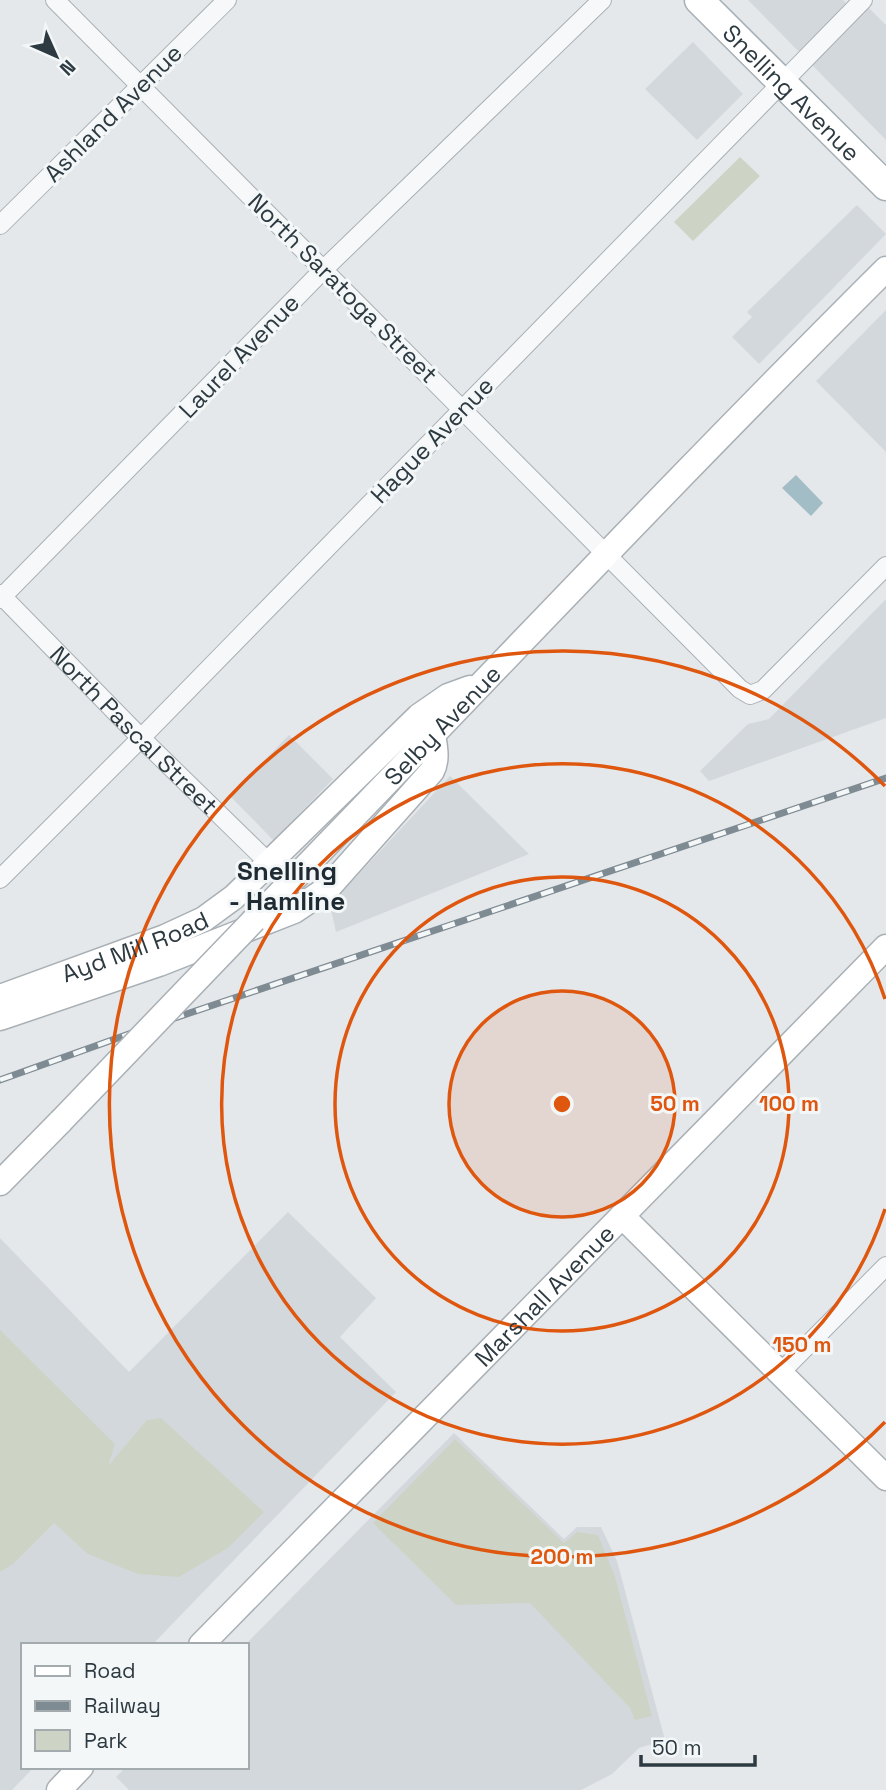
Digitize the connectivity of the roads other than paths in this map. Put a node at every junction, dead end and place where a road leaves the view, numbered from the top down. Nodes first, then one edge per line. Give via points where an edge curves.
1 (55, 0) edge
2 (227, 0) edge
3 (602, 0) edge
4 (699, 0) edge
5 (863, 0) edge
6 (782, 82) junction
7 (140, 86) junction
8 (886, 186) edge
9 (0, 225) edge
10 (886, 268) edge
11 (324, 269) junction
12 (463, 408) junction
13 (606, 555) junction
14 (886, 566) edge
15 (1, 597) edge
16 (478, 685) junction
17 (433, 735) junction
18 (141, 738) junction
19 (269, 863) junction
20 (0, 879) edge
21 (886, 947) edge
22 (0, 997) edge
23 (0, 1018) edge
24 (0, 1182) edge
25 (622, 1216) junction
26 (886, 1266) edge
27 (780, 1373) junction
28 (886, 1478) edge
29 (203, 1643) edge
30 (79, 1769) edge
31 (59, 1790) edge

1 - 7 street, North Saratoga Street
2 - 7 street, Ashland Avenue
3 - 11 street, Laurel Avenue
4 - 6 main road, Snelling Avenue
5 - 6 street, Hague Avenue
6 - 8 main road, Snelling Avenue
6 - 12 street, Hague Avenue
7 - 9 street, Ashland Avenue
7 - 11 street, North Saratoga Street
10 - 13 street, Selby Avenue
11 - 12 street, North Saratoga Street
11 - 15 street, Laurel Avenue
12 - 13 street, North Saratoga Street
12 - 18 street, Hague Avenue
13 - 14 street, North Saratoga Street via 750,695 763,690
13 - 16 street, Selby Avenue
15 - 18 street, North Pascal Street
16 - 17 street, Selby Avenue
16 - 19 street, Ayd Mill Road via 448,696 419,716
17 - 23 street, Ayd Mill Road via 432,771 328,888 294,911 159,964
17 - 24 street, Selby Avenue, bridge
18 - 19 street, North Pascal Street
18 - 20 street, Hague Avenue
19 - 22 street, Ayd Mill Road via 204,919
21 - 25 street, Marshall Avenue
25 - 27 street
25 - 29 street, Marshall Avenue
26 - 27 street
27 - 28 street
30 - 31 street

